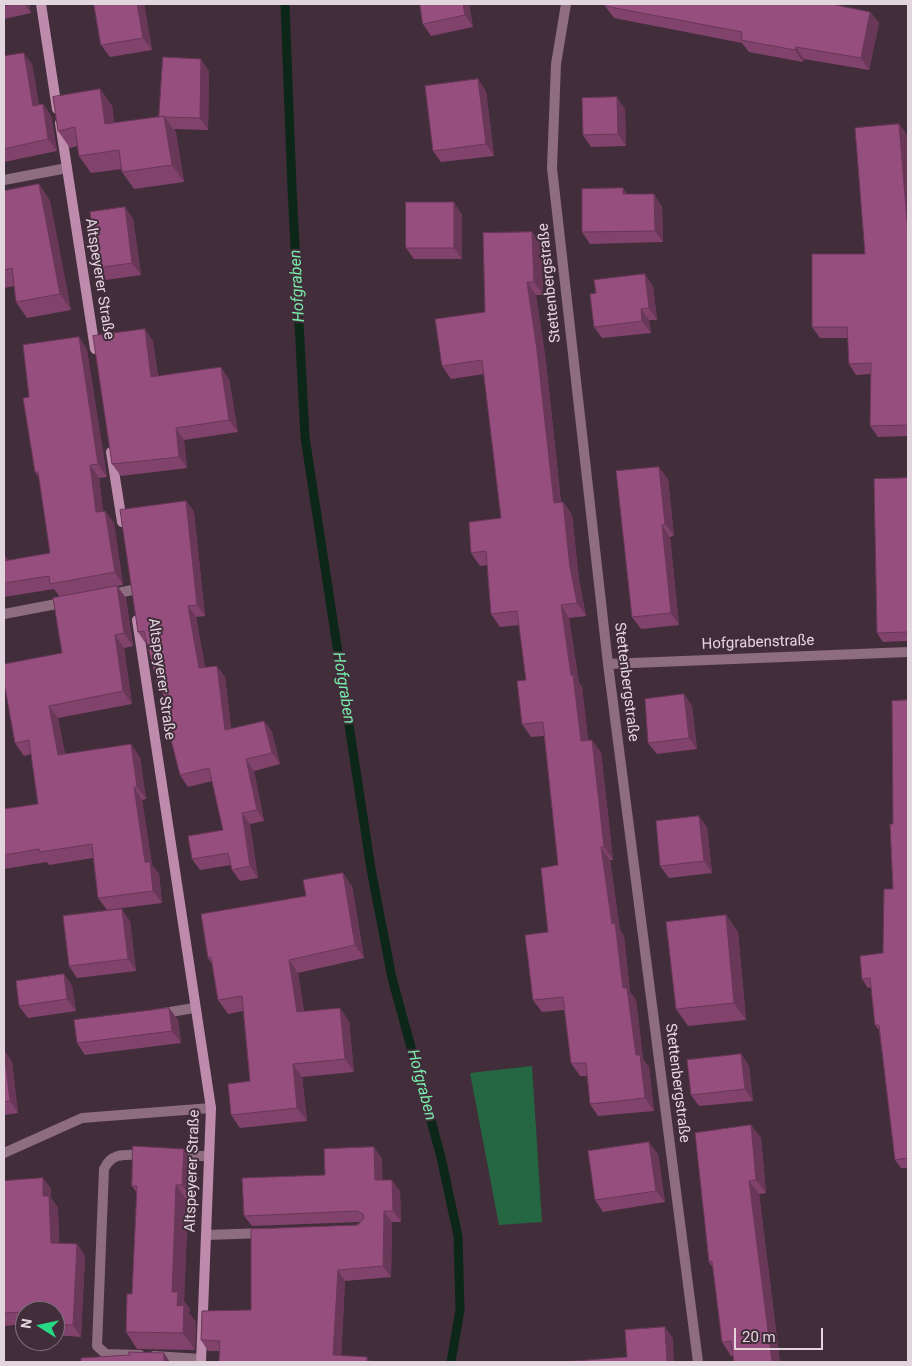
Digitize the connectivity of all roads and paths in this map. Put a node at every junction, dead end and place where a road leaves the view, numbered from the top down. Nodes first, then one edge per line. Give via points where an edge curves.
1 (41, 4) edge
2 (566, 4) edge
3 (67, 168) junction
4 (4, 180) edge
5 (97, 364) edge
6 (109, 443) edge
7 (123, 531) edge
8 (133, 595) joint
9 (96, 597) edge
10 (77, 600) edge
11 (4, 614) edge
12 (908, 652) edge
13 (608, 664) junction
14 (194, 1008) junction
15 (147, 1015) edge
16 (211, 1108) junction
17 (4, 1153) edge
18 (209, 1156) junction
19 (276, 1232) edge
20 (206, 1235) junction
21 (201, 1360) edge
22 (698, 1362) edge

1 - 3 main road, Altspeyerer Straße
2 - 13 street, Stettenbergstraße via 556,64 552,168
3 - 4 street
3 - 5 main road, Altspeyerer Straße
6 - 7 main road
8 - 9 street
8 - 14 main road, Altspeyerer Straße
10 - 11 street
12 - 13 street, Hofgrabenstraße
13 - 22 street, Stettenbergstraße
14 - 15 street
14 - 16 main road, Altspeyerer Straße
16 - 17 street via 82,1118
16 - 18 main road, Altspeyerer Straße
18 - 20 main road, Altspeyerer Straße
18 - 21 street via 119,1155 112,1158 104,1169 98,1346 106,1354
19 - 20 street
20 - 21 main road, Altspeyerer Straße

